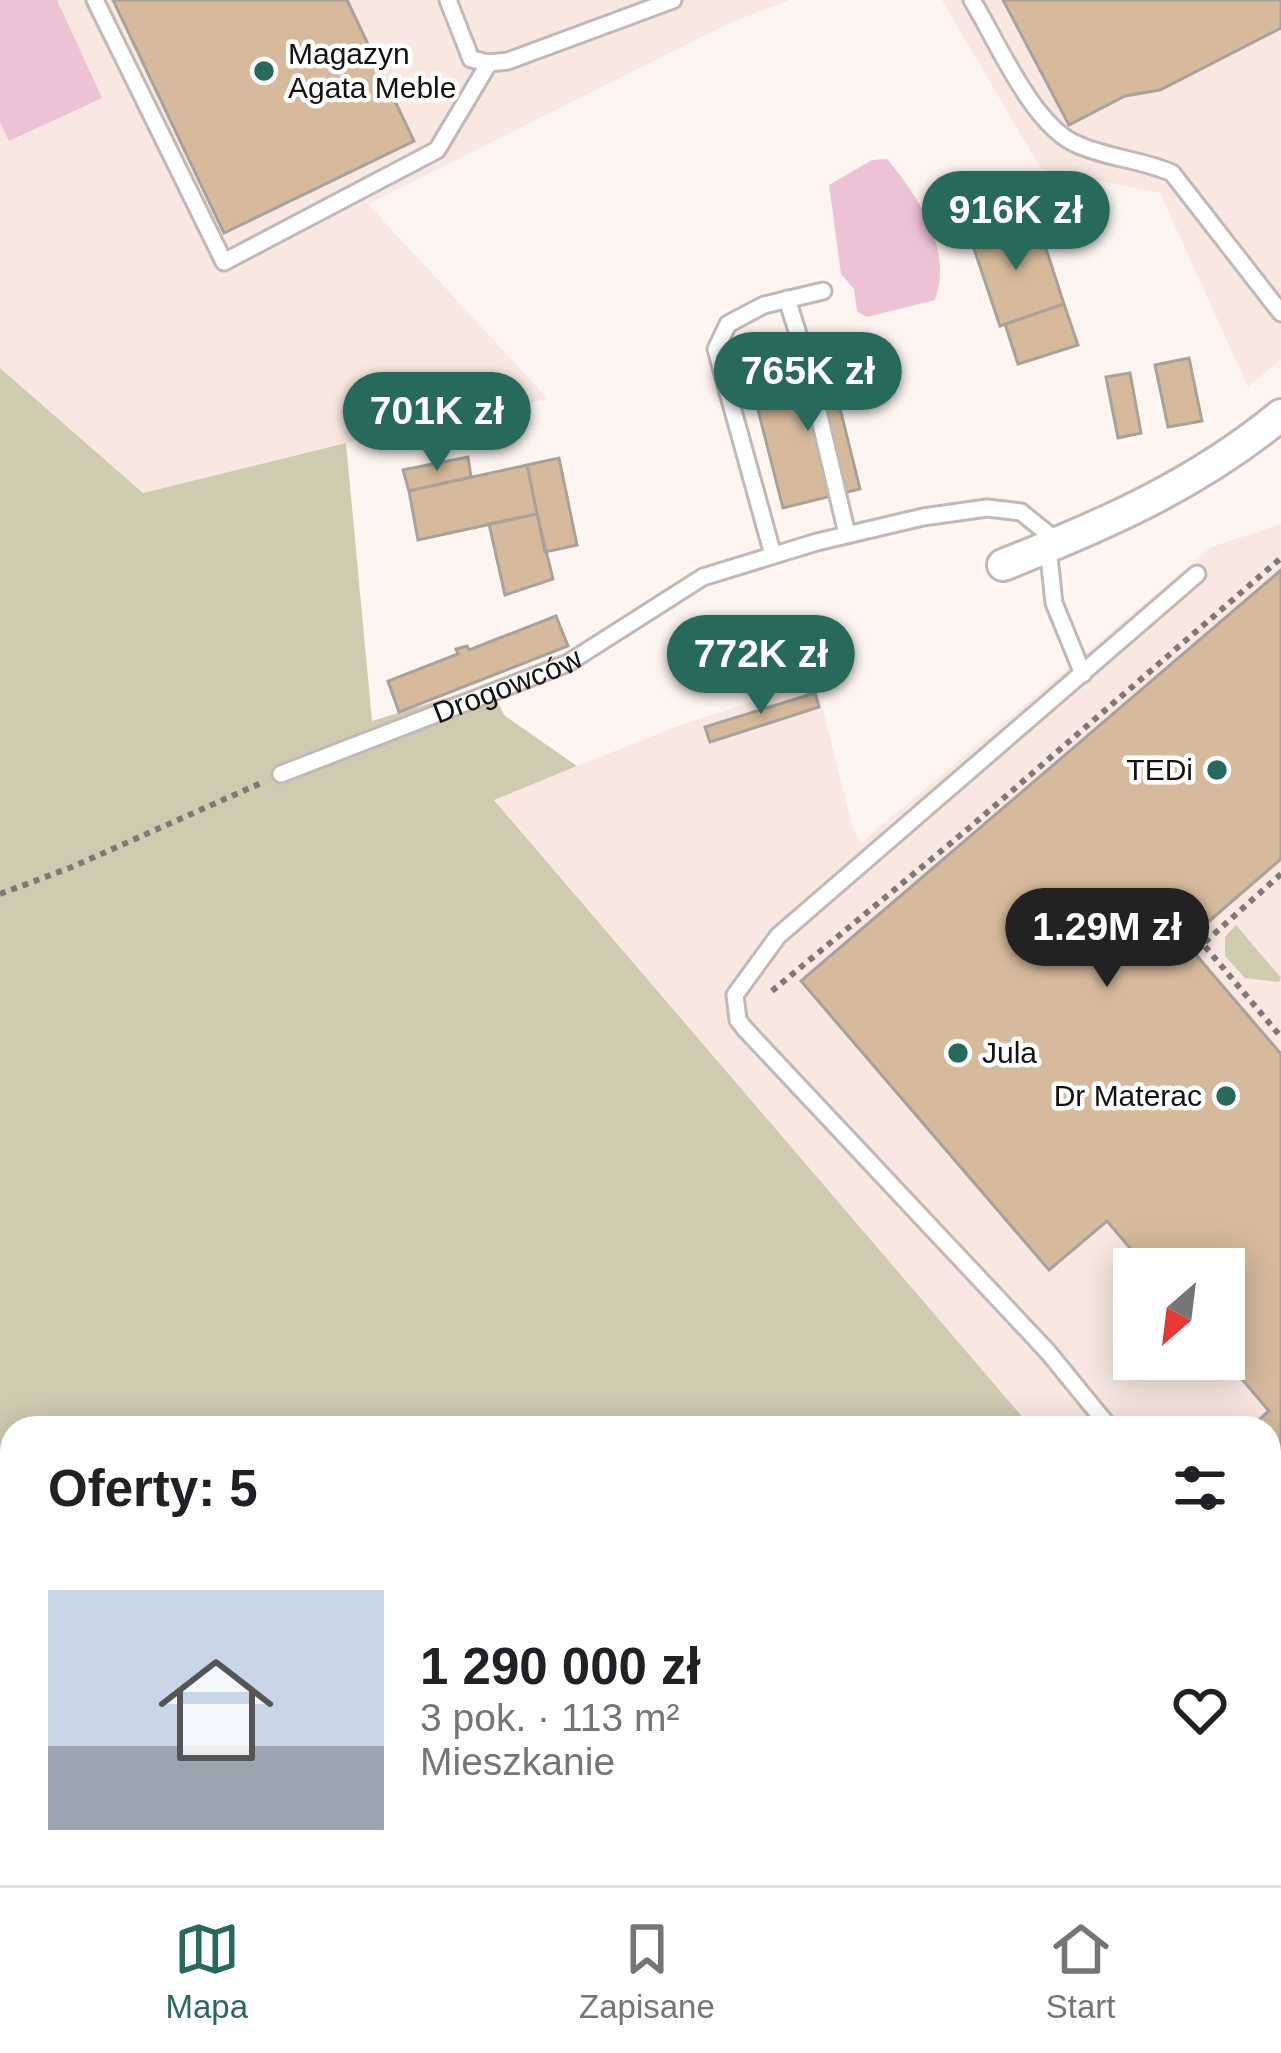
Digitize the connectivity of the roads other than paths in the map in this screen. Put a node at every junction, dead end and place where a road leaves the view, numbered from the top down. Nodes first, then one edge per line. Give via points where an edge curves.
1 (95, 0) edge
2 (448, 0) edge
3 (673, 0) edge
4 (973, 0) edge
5 (489, 63) junction
6 (824, 291) dead end
7 (787, 299) junction
8 (1281, 313) edge
9 (1281, 416) edge
10 (847, 534) junction
11 (1054, 545) junction
12 (773, 555) junction
13 (1003, 565) dead end
14 (1197, 574) dead end
15 (1083, 674) junction
16 (281, 774) road end
17 (1100, 1416) edge

1 - 5 lane via 224,262 437,150
2 - 5 lane via 471,59
3 - 5 lane
4 - 8 lane via 1042,117 1092,151 1172,173
6 - 7 lane
7 - 10 lane
7 - 12 lane via 728,324 716,350
9 - 11 street via 1170,493
10 - 11 lane, Drogowców via 987,508 1021,512
10 - 12 lane, Drogowców
11 - 13 street
11 - 15 lane via 1054,603
12 - 16 lane, Drogowców via 703,578 568,663
14 - 15 lane
15 - 17 lane via 778,936 735,995 738,1019

